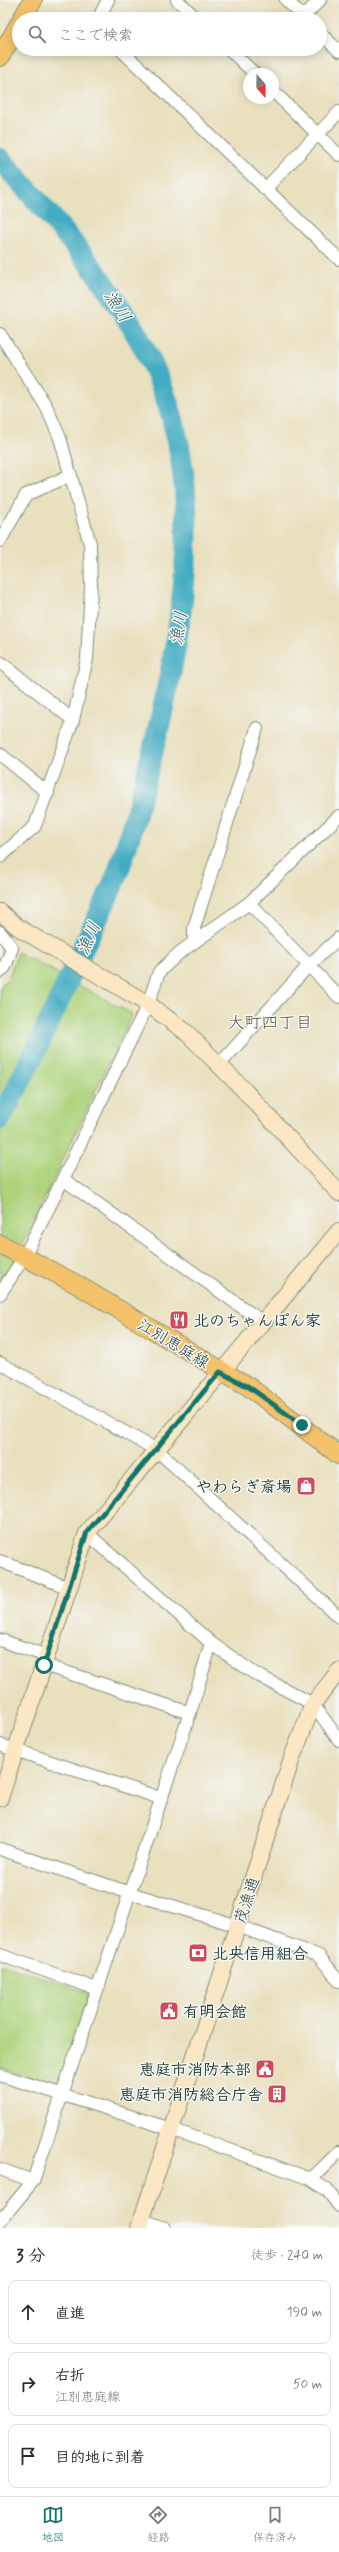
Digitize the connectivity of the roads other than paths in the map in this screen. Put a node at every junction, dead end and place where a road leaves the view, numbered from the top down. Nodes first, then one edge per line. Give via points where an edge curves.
1 (33, 0) edge
2 (108, 0) edge
3 (178, 0) edge
4 (286, 0) edge
5 (320, 0) edge
6 (26, 12) edge
7 (102, 12) edge
8 (190, 12) edge
9 (298, 12) edge
10 (309, 12) edge
11 (12, 36) edge
12 (327, 40) edge
13 (339, 51) edge
14 (3, 52) edge
15 (127, 56) edge
16 (236, 56) edge
17 (249, 68) edge
18 (279, 98) edge
19 (339, 112) edge
20 (318, 134) junction
21 (339, 155) edge
22 (265, 189) junction
23 (339, 259) edge
24 (0, 334) edge
25 (71, 475) junction
26 (0, 541) edge
27 (0, 662) edge
28 (73, 720) junction
29 (257, 728) dead end
30 (0, 754) edge
31 (48, 793) junction
32 (338, 819) edge
33 (0, 858) edge
34 (249, 903) junction
35 (0, 912) edge
36 (0, 932) edge
37 (339, 938) edge
38 (194, 942) junction
39 (308, 965) junction
40 (0, 972) edge
41 (339, 997) edge
42 (148, 1004) junction
43 (219, 1065) junction
44 (63, 1179) junction
45 (339, 1193) edge
46 (339, 1231) edge
47 (2, 1245) edge
48 (24, 1257) junction
49 (0, 1294) edge
50 (264, 1323) junction
51 (0, 1362) edge
52 (220, 1372) junction
53 (157, 1450) junction
54 (339, 1455) edge
55 (87, 1532) junction
56 (0, 1560) edge
57 (69, 1588) junction
58 (339, 1617) edge
59 (0, 1640) edge
60 (211, 1643) junction
61 (46, 1661) junction
62 (339, 1671) edge
63 (313, 1704) junction
64 (190, 1713) junction
65 (339, 1740) edge
66 (0, 1745) edge
67 (17, 1750) junction
68 (0, 1798) edge
69 (160, 1798) junction
70 (0, 1849) edge
71 (130, 1893) junction
72 (238, 1926) junction
73 (0, 1955) edge
74 (335, 1966) edge
75 (339, 1981) edge
76 (97, 1988) junction
77 (0, 2075) edge
78 (62, 2096) junction
79 (171, 2129) junction
80 (339, 2152) edge
81 (0, 2169) edge
82 (311, 2179) junction
83 (33, 2181) junction
84 (339, 2206) edge
85 (0, 2221) edge
86 (140, 2224) edge
87 (165, 2228) edge

1 - 6 main road
2 - 7 street
3 - 8 street
4 - 9 street
5 - 10 street
11 - 14 main road
12 - 13 street
15 - 22 street
16 - 17 street
18 - 20 street
19 - 20 street
20 - 21 street
20 - 22 street
22 - 23 street
24 - 25 street via 46,406 60,438
25 - 26 street via 26,495
25 - 28 street via 90,544 91,586 87,659
27 - 28 street
28 - 31 street
29 - 38 street via 194,928
30 - 31 street
31 - 33 street via 35,826
32 - 34 street
34 - 38 street
34 - 39 street
35 - 42 street via 19,928
36 - 40 street via 12,948 5,967
37 - 39 street
38 - 42 street via 159,972
39 - 41 street
39 - 43 street
42 - 43 street via 186,1032
42 - 44 street
43 - 45 street
44 - 48 street
44 - 50 street
46 - 50 street
47 - 48 main road, 江別恵庭線
48 - 49 street
48 - 52 main road, 江別恵庭線 via 76,1284
50 - 52 street
51 - 53 street
52 - 53 street
52 - 54 main road, 江別恵庭線 via 255,1392
53 - 55 street
53 - 58 street
55 - 57 street
55 - 60 street
56 - 57 street
57 - 61 street
59 - 61 street
60 - 63 street via 254,1673
60 - 64 street
61 - 64 street
61 - 67 street
62 - 63 street, 茂漁通
63 - 65 street
63 - 72 street, 茂漁通 via 292,1758
64 - 69 street
66 - 67 street
67 - 68 street
67 - 69 street
69 - 71 street
70 - 71 street
71 - 72 street
71 - 76 street
72 - 74 street via 320,1956
72 - 79 street, 茂漁通
73 - 76 street
74 - 75 street
76 - 78 street
77 - 78 street
78 - 79 street
78 - 83 street
79 - 82 street
79 - 86 street, 茂漁通
80 - 82 street
81 - 83 street
82 - 84 street via 327,2190
83 - 85 street
86 - 87 street

